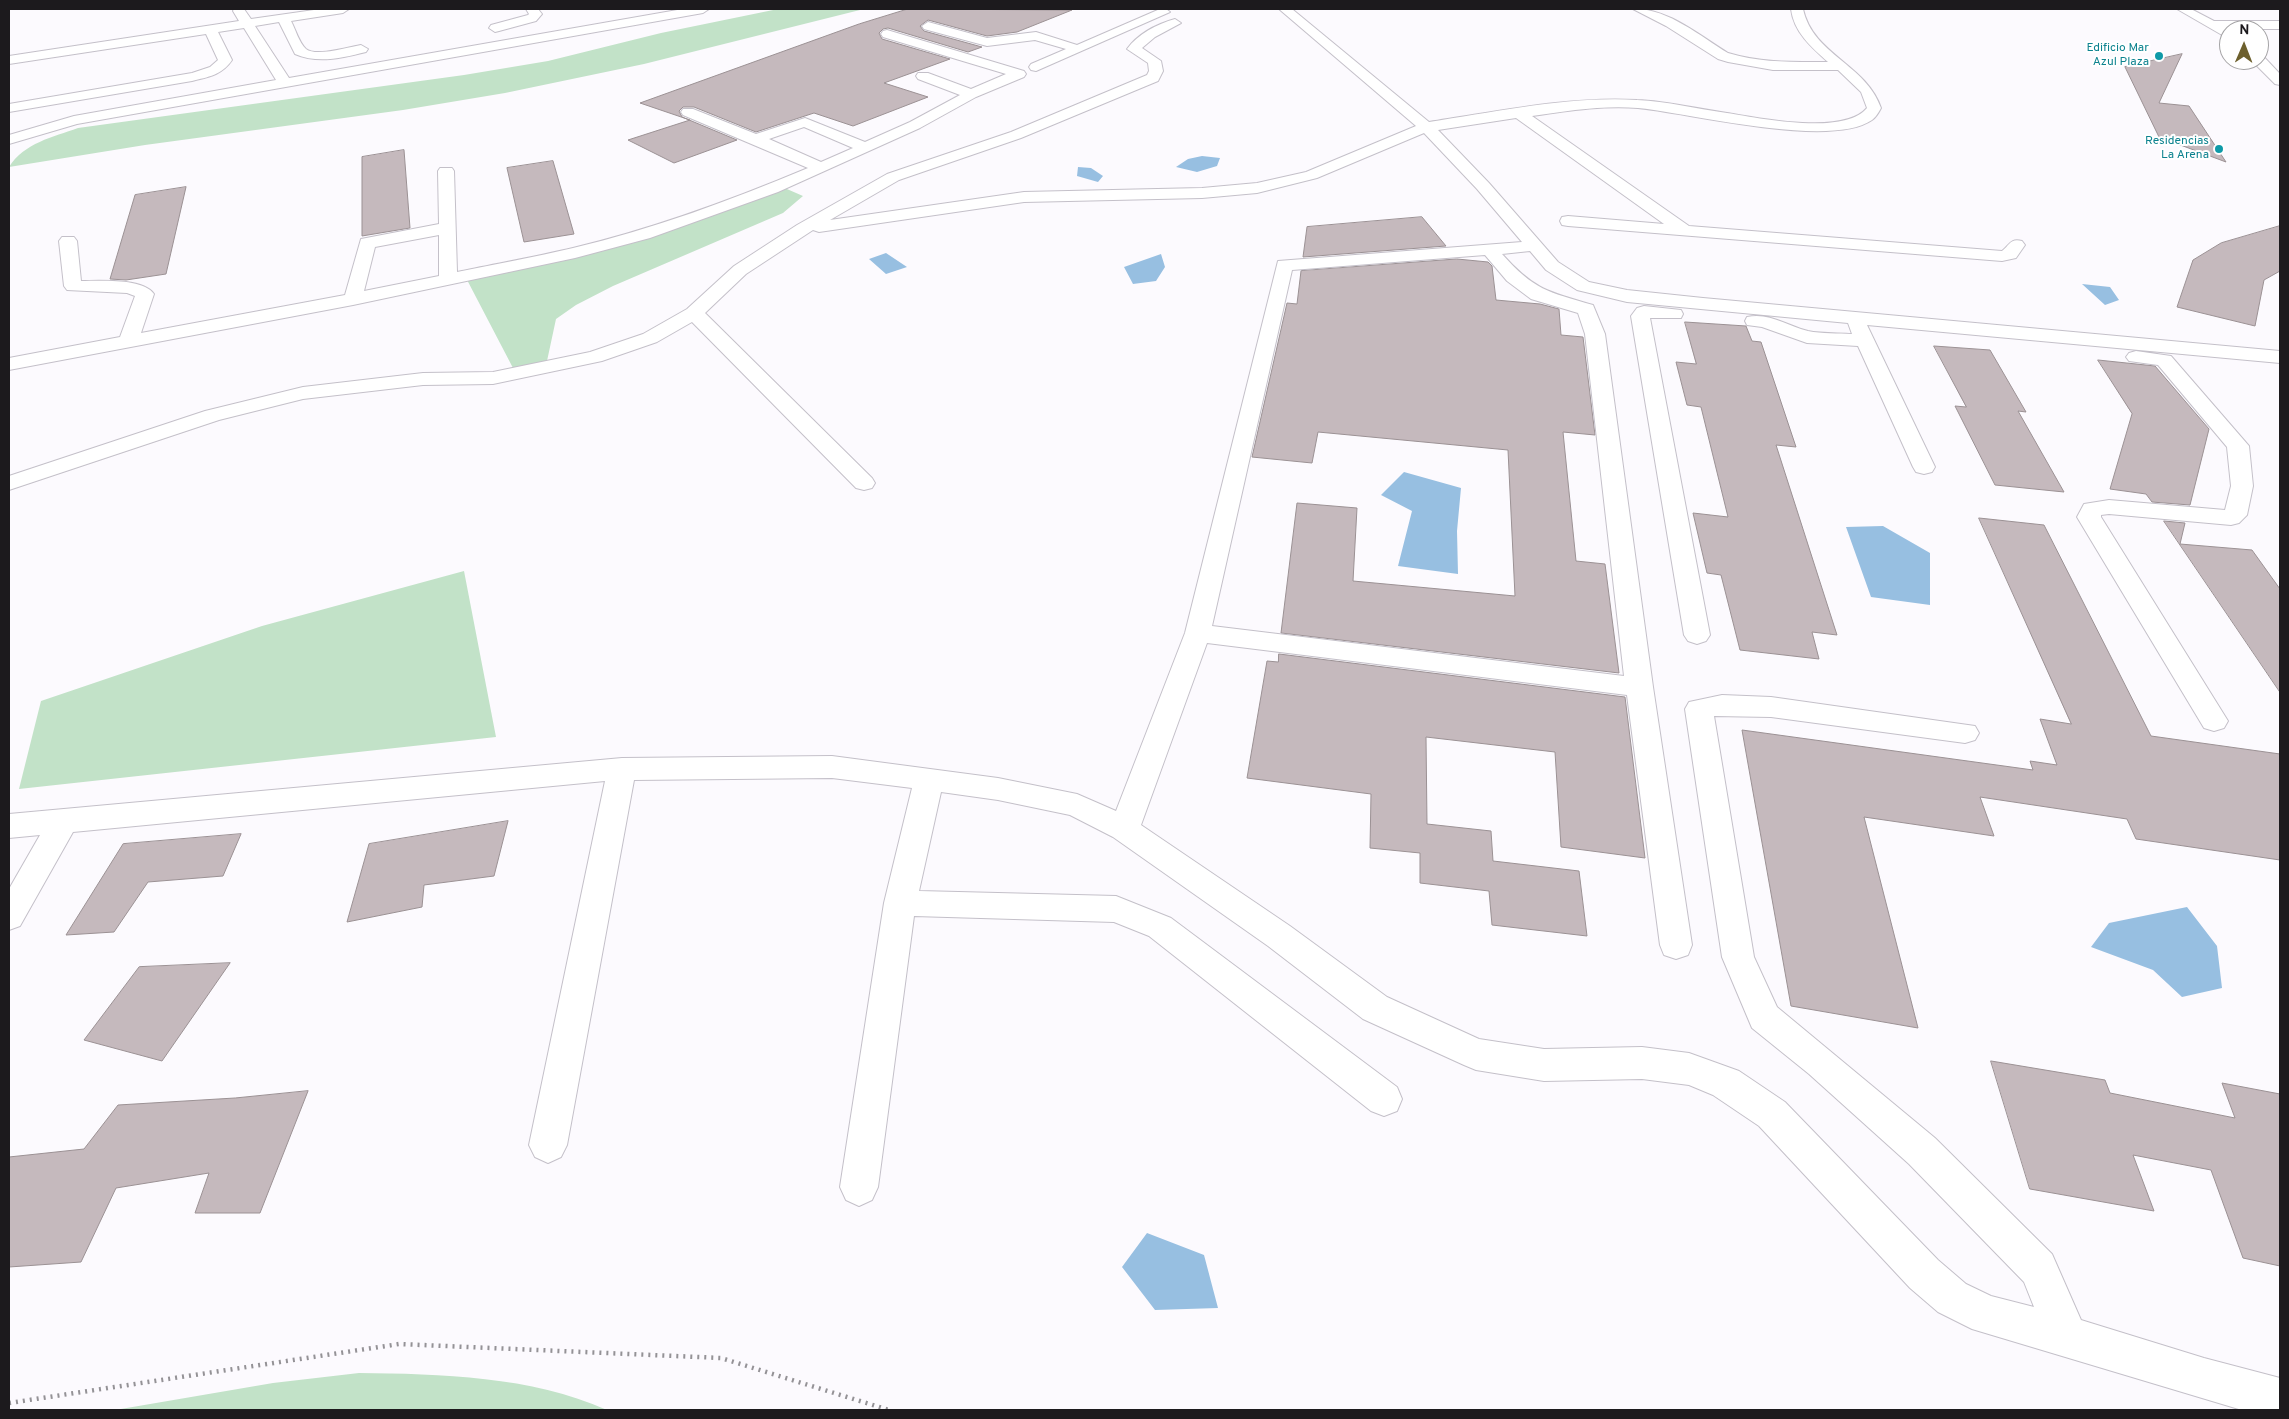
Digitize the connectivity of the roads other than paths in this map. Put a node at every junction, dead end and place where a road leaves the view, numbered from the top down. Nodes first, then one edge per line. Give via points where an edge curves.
1 (238, 9) edge
2 (342, 9) edge
3 (532, 9) edge
4 (703, 9) edge
5 (1286, 9) edge
6 (1639, 9) edge
7 (1797, 9) edge
8 (2182, 9) edge
9 (648, 11) edge
10 (2225, 13) dead end
11 (1174, 16) edge
12 (1682, 17) dead end
13 (283, 18) junction
14 (2238, 20) edge
15 (246, 23) junction
16 (1670, 23) junction
17 (2215, 25) junction
18 (2219, 25) edge
19 (928, 26) dead end
20 (2219, 28) edge
21 (210, 29) junction
22 (480, 30) dead end
23 (887, 34) dead end
24 (376, 47) dead end
25 (1078, 49) junction
26 (9, 60) edge
27 (1843, 66) junction
28 (1036, 67) dead end
29 (2269, 70) edge
30 (923, 76) dead end
31 (281, 77) junction
32 (2280, 81) edge
33 (971, 94) junction
34 (9, 108) edge
35 (688, 112) dead end
36 (1518, 113) junction
37 (9, 120) edge
38 (1426, 127) junction
39 (756, 139) junction
40 (9, 140) edge
41 (864, 147) junction
42 (820, 168) junction
43 (446, 171) dead end
44 (1568, 221) dead end
45 (447, 228) junction
46 (803, 229) junction
47 (1684, 229) junction
48 (68, 241) dead end
49 (1533, 246) junction
50 (2016, 246) dead end
51 (1489, 249) junction
52 (448, 278) junction
53 (353, 299) junction
54 (694, 313) junction
55 (1854, 318) junction
56 (1908, 338) dead end
57 (130, 340) junction
58 (1865, 341) junction
59 (2031, 341) junction
60 (2280, 356) edge
61 (9, 364) edge
62 (1924, 467) dead end
63 (9, 482) edge
64 (864, 483) dead end
65 (1198, 633) junction
66 (1698, 635) dead end
67 (1639, 688) junction
68 (2214, 721) dead end
69 (1965, 732) dead end
70 (622, 769) junction
71 (929, 780) junction
72 (63, 822) junction
73 (9, 826) edge
74 (1124, 829) junction
75 (900, 904) junction
76 (9, 917) edge
77 (1676, 945) dead end
78 (1384, 1099) dead end
79 (548, 1145) dead end
80 (859, 1187) dead end
81 (2067, 1336) junction
82 (2280, 1399) edge

1 - 15 street
2 - 13 street
3 - 22 street via 536,14 528,20
4 - 9 street
5 - 38 street
6 - 16 street
7 - 27 street via 1797,18 1806,35
8 - 17 street
9 - 31 street
10 - 14 street
11 - 25 street
11 - 46 street via 1134,49 1154,61 1156,71 1153,78 1016,134 892,177
12 - 16 street
13 - 15 street
13 - 24 street via 304,53 327,54
15 - 21 street
15 - 31 street
16 - 27 street via 1733,59 1773,66
17 - 18 street
17 - 20 street
19 - 25 street via 987,42 1036,36
21 - 26 street
21 - 34 street via 225,60 222,66 212,71
23 - 33 street via 1019,74
25 - 28 street
27 - 36 street via 1868,91 1874,108 1867,118 1846,124 1787,126 1610,103
29 - 32 street
30 - 33 street
31 - 37 street
31 - 40 street via 74,120
33 - 41 street via 915,125
35 - 39 street
36 - 38 street
36 - 47 street
38 - 46 street via 1311,175 1257,188 1202,193 1024,197
38 - 49 street via 1484,186
39 - 41 street via 805,122
39 - 42 street
41 - 42 street
42 - 52 street via 644,234 575,253
43 - 45 street
44 - 47 street
45 - 52 street
45 - 53 street via 367,243
46 - 54 street via 740,270
47 - 50 street via 2002,256 2010,254
48 - 57 street via 73,286 130,288 145,294
49 - 51 street
49 - 55 street via 1552,266 1583,286 1627,296
51 - 65 street via 1284,265
51 - 67 street via 1513,277 1538,295 1586,310 1595,334
52 - 53 street
53 - 57 street
54 - 63 street via 650,338 595,357 493,378 423,379 303,393 212,415
54 - 64 street
55 - 58 street
55 - 59 street
56 - 59 street
57 - 61 street
58 - 62 street
58 - 66 street via 1807,337 1766,322 1640,313
59 - 60 street
59 - 68 street via 2164,360 2238,446 2242,486 2235,515 2231,518 2109,507 2092,509 2089,517
65 - 67 street
65 - 74 street
67 - 77 street
69 - 81 street via 1771,707 1722,705 1699,709 1738,957 1764,1017 1922,1151 2038,1268
70 - 71 street via 832,767
70 - 72 street
70 - 79 street
71 - 74 street via 998,789 1077,806
71 - 75 street
72 - 73 street
72 - 76 street
74 - 81 street via 1375,1008 1476,1054 1544,1065 1642,1063 1689,1068 1726,1083 1772,1114 1924,1274 1952,1298 1986,1315
75 - 78 street via 1116,909 1160,927
75 - 80 street
81 - 82 street

